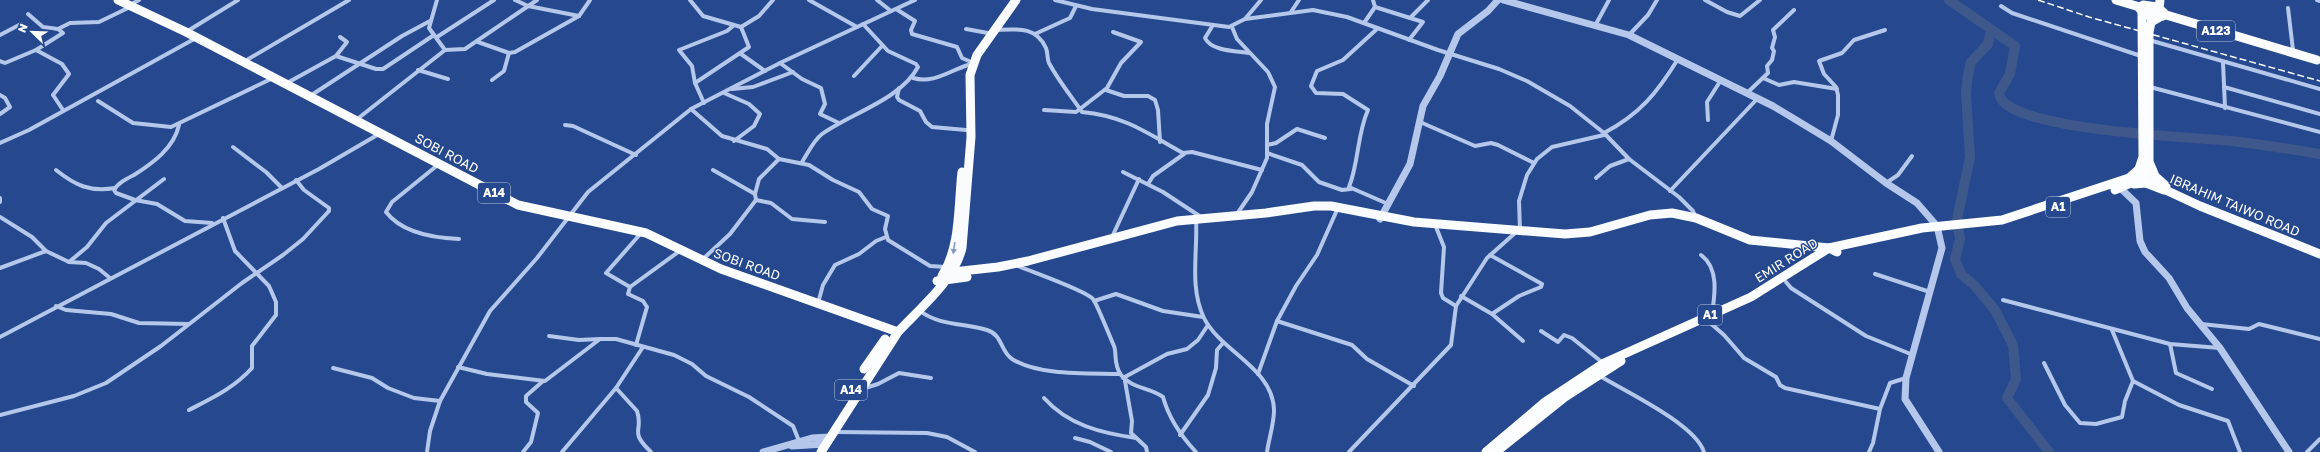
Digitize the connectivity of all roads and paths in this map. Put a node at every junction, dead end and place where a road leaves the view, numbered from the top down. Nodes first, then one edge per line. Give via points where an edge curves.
1 (118, 0) edge
2 (139, 0) edge
3 (231, 0) edge
4 (348, 0) edge
5 (437, 0) edge
6 (494, 0) edge
7 (515, 0) edge
8 (537, 0) edge
9 (590, 0) edge
10 (690, 0) edge
11 (773, 0) edge
12 (809, 0) edge
13 (877, 0) edge
14 (914, 0) edge
15 (1012, 0) edge
16 (1016, 0) edge
17 (1055, 0) edge
18 (1261, 0) edge
19 (1297, 0) edge
20 (1373, 0) edge
21 (1428, 0) edge
22 (1498, 0) edge
23 (1503, 0) edge
24 (1608, 0) edge
25 (1657, 0) edge
26 (1705, 0) edge
27 (1760, 0) edge
28 (2109, 0) edge
29 (2118, 0) edge
30 (2160, 0) edge
31 (2317, 0) edge
32 (237, 1) edge
33 (2320, 1) edge
34 (131, 5) junction
35 (528, 6) junction
36 (1076, 6) junction
37 (2001, 6) dead end
38 (1375, 7) junction
39 (2144, 7) edge
40 (2288, 8) dead end
41 (894, 10) junction
42 (1794, 10) dead end
43 (1291, 12) junction
44 (2160, 13) junction
45 (28, 14) dead end
46 (578, 16) junction
47 (1410, 18) junction
48 (1244, 19) junction
49 (430, 21) junction
50 (1364, 23) junction
51 (21, 24) dead end
52 (863, 24) junction
53 (1596, 24) junction
54 (1213, 25) junction
55 (734, 26) junction
56 (741, 27) junction
57 (857, 27) junction
58 (1232, 27) junction
59 (1378, 28) junction
60 (58, 29) junction
61 (966, 29) dead end
62 (1885, 30) dead end
63 (992, 31) junction
64 (186, 32) junction
65 (1113, 32) dead end
66 (1035, 34) junction
67 (0, 35) edge
68 (1629, 35) junction
69 (435, 36) junction
70 (196, 37) junction
71 (340, 37) dead end
72 (1409, 40) junction
73 (2149, 40) junction
74 (478, 42) junction
75 (882, 46) junction
76 (36, 50) junction
77 (445, 50) junction
78 (2293, 50) junction
79 (509, 53) junction
80 (1249, 53) junction
81 (1449, 53) junction
82 (741, 54) junction
83 (336, 56) junction
84 (2144, 57) junction
85 (1678, 59) junction
86 (2319, 60) edge
87 (0, 61) edge
88 (243, 62) junction
89 (2223, 62) junction
90 (780, 63) junction
91 (969, 63) junction
92 (359, 64) junction
93 (418, 70) junction
94 (765, 71) junction
95 (793, 72) junction
96 (854, 76) dead end
97 (273, 78) junction
98 (912, 78) junction
99 (1763, 78) junction
100 (448, 79) dead end
101 (492, 80) dead end
102 (1721, 80) junction
103 (695, 83) junction
104 (286, 84) junction
105 (2150, 87) junction
106 (2224, 87) junction
107 (899, 88) junction
108 (732, 89) junction
109 (1837, 89) junction
110 (2320, 89) edge
111 (1106, 90) junction
112 (724, 93) junction
113 (1747, 93) junction
114 (0, 95) edge
115 (310, 96) junction
116 (1758, 98) junction
117 (98, 101) dead end
118 (704, 103) junction
119 (2225, 108) junction
120 (691, 109) junction
121 (63, 110) junction
122 (1044, 110) dead end
123 (1080, 111) junction
124 (0, 114) edge
125 (2320, 114) edge
126 (356, 120) junction
127 (1708, 120) dead end
128 (1420, 122) junction
129 (839, 123) junction
130 (178, 125) junction
131 (564, 125) dead end
132 (966, 130) junction
133 (2146, 130) junction
134 (2320, 132) edge
135 (382, 133) junction
136 (1604, 134) junction
137 (1325, 138) dead end
138 (734, 141) junction
139 (1831, 141) junction
140 (1160, 142) junction
141 (0, 143) edge
142 (1267, 145) junction
143 (233, 146) dead end
144 (2147, 150) junction
145 (1267, 153) junction
146 (636, 154) junction
147 (1184, 154) junction
148 (1912, 156) dead end
149 (779, 159) junction
150 (1629, 159) junction
151 (802, 162) junction
152 (1534, 163) junction
153 (439, 164) junction
154 (2150, 164) junction
155 (56, 170) dead end
156 (713, 170) dead end
157 (1262, 170) junction
158 (1122, 172) dead end
159 (2139, 175) junction
160 (1596, 178) dead end
161 (164, 179) dead end
162 (1139, 179) junction
163 (296, 180) junction
164 (1886, 183) junction
165 (1148, 184) junction
166 (2132, 184) junction
167 (2119, 186) junction
168 (115, 188) junction
169 (282, 188) junction
170 (2165, 188) junction
171 (1351, 189) junction
172 (1670, 191) junction
173 (755, 194) junction
174 (0, 198) edge
175 (134, 200) junction
176 (756, 200) junction
177 (0, 202) edge
178 (1388, 204) junction
179 (1337, 210) junction
180 (0, 216) edge
181 (568, 216) junction
182 (1235, 216) junction
183 (223, 218) junction
184 (1381, 218) junction
185 (1198, 220) junction
186 (1696, 220) junction
187 (825, 222) dead end
188 (213, 223) junction
189 (1436, 227) junction
190 (1938, 229) junction
191 (642, 232) junction
192 (1517, 232) junction
193 (886, 237) junction
194 (1112, 237) junction
195 (459, 239) dead end
196 (2320, 249) edge
197 (681, 250) junction
198 (46, 251) junction
199 (1829, 252) junction
200 (2320, 254) edge
201 (1490, 255) junction
202 (1701, 255) dead end
203 (701, 261) junction
204 (69, 262) junction
205 (1018, 266) junction
206 (0, 268) edge
207 (255, 274) junction
208 (1875, 274) dead end
209 (946, 275) junction
210 (110, 278) junction
211 (1786, 282) junction
212 (630, 287) junction
213 (1930, 292) junction
214 (1461, 296) junction
215 (2003, 300) dead end
216 (1094, 301) junction
217 (817, 303) junction
218 (56, 306) junction
219 (1456, 306) junction
220 (919, 310) junction
221 (1492, 314) junction
222 (1203, 317) junction
223 (1710, 318) junction
224 (1277, 322) junction
225 (188, 324) junction
226 (2199, 324) junction
227 (1208, 325) junction
228 (895, 330) junction
229 (2112, 330) junction
230 (1542, 331) dead end
231 (549, 336) dead end
232 (0, 337) edge
233 (600, 339) junction
234 (2320, 339) edge
235 (1522, 341) dead end
236 (1223, 343) junction
237 (2170, 344) junction
238 (636, 345) junction
239 (643, 347) junction
240 (2220, 348) junction
241 (1913, 355) junction
242 (1604, 363) junction
243 (2044, 363) dead end
244 (458, 367) junction
245 (333, 368) dead end
246 (1120, 374) junction
247 (1258, 374) junction
248 (1598, 374) junction
249 (931, 378) dead end
250 (1906, 378) junction
251 (1124, 380) junction
252 (2133, 381) junction
253 (542, 382) junction
254 (1414, 386) junction
255 (616, 388) junction
256 (2212, 389) dead end
257 (858, 391) junction
258 (1044, 398) dead end
259 (440, 401) junction
260 (189, 410) dead end
261 (1880, 410) junction
262 (0, 415) edge
263 (1180, 435) junction
264 (1076, 438) dead end
265 (1136, 438) junction
266 (2320, 439) edge
267 (799, 441) junction
268 (823, 443) edge
269 (788, 446) junction
270 (427, 452) edge
271 (523, 452) edge
272 (562, 452) edge
273 (651, 452) edge
274 (763, 452) edge
275 (975, 452) edge
276 (1112, 452) edge
277 (1147, 452) edge
278 (1196, 452) edge
279 (1267, 452) edge
280 (1349, 452) edge
281 (1486, 452) edge
282 (1496, 452) edge
283 (1704, 452) edge
284 (1869, 452) edge
285 (1938, 452) edge
286 (2240, 452) edge
287 (2289, 452) edge
288 (2307, 452) edge

1 - 34 highway, SOBI ROAD / A14
2 - 34 street
3 - 32 street
4 - 88 street
5 - 49 street
6 - 69 street
7 - 35 street
8 - 35 street
9 - 46 street
10 - 55 street via 703,16
11 - 56 street via 760,16
12 - 57 street
13 - 41 street
14 - 41 street
15 - 63 main road
16 - 63 main road
17 - 36 street
18 - 48 street
19 - 43 street
20 - 38 street
21 - 47 street
22 - 81 street via 1488,11 1460,31
23 - 53 street
24 - 53 street
25 - 68 street via 1648,15
26 - 27 street via 1740,16
28 - 39 highway
29 - 39 highway
29 - 86 highway, A123, bridge
30 - 44 main road
31 - 33 street
32 - 64 street
34 - 60 street via 99,22 70,23
34 - 64 highway, SOBI ROAD / A14
35 - 46 street
35 - 74 street
36 - 54 street
36 - 66 street via 1070,18
37 - 84 street via 2074,35
38 - 47 street
38 - 50 street
39 - 44 highway
39 - 84 highway
40 - 78 street
41 - 52 street
41 - 91 street via 915,21 912,34 957,47 962,58
42 - 99 street via 1773,30 1774,51 1767,66 1768,73
43 - 48 street
43 - 50 street via 1313,10
44 - 73 highway via 2151,22
44 - 78 highway, A123
44 - 86 highway, A123
45 - 60 street via 43,27
46 - 79 street
47 - 72 street via 1424,23
48 - 58 street
49 - 69 street via 429,28
49 - 92 street
50 - 59 street
51 - 67 street
52 - 57 street
52 - 75 street
53 - 68 street
54 - 58 street
54 - 80 street via 1205,38 1207,42 1220,48
55 - 56 street
55 - 103 street via 679,50 692,66
56 - 82 street via 749,45
57 - 90 street
58 - 80 street via 1236,39
59 - 72 street
59 - 171 street via 1343,60 1317,71 1311,81 1313,92 1343,94 1368,110 1362,123 1355,172 1349,186
60 - 76 street via 63,33
61 - 63 street
62 - 109 street via 1854,40 1842,53 1819,61 1826,78 1832,81
63 - 66 street via 1019,28
63 - 91 main road
63 - 209 main road via 977,55 970,75 971,137 962,248 959,261
64 - 70 highway, SOBI ROAD / A14
65 - 111 street via 1141,42 1121,63
66 - 123 street via 1044,43 1048,62
68 - 85 street
69 - 77 street
69 - 92 street via 383,69
70 - 88 highway, SOBI ROAD / A14
70 - 121 street
71 - 83 street via 346,40 347,45
72 - 81 street
73 - 89 street
73 - 105 highway
74 - 77 street via 458,51
74 - 79 street
75 - 96 street
75 - 98 street via 916,64 918,68
76 - 87 street via 5,63
76 - 121 street via 62,64 68,71 68,76 53,95
77 - 93 street
78 - 86 highway, A123
79 - 101 street via 504,71
80 - 142 street via 1268,72 1275,87 1267,124
81 - 128 street via 1440,76 1426,99
81 - 136 street via 1527,81 1570,106
82 - 94 street
82 - 103 street
83 - 92 street
83 - 104 street
84 - 133 highway
85 - 102 street
85 - 136 street via 1664,84 1646,106
88 - 97 highway, SOBI ROAD / A14
89 - 106 street
89 - 110 street
90 - 94 street
90 - 95 street
91 - 98 street via 932,80
91 - 132 main road via 964,78
92 - 115 street
93 - 100 street
93 - 126 street
94 - 108 street
95 - 108 street via 767,84 740,90
95 - 129 street via 821,88 825,104 820,114
97 - 104 highway, SOBI ROAD / A14
97 - 130 street
98 - 107 street
99 - 109 street via 1779,85 1794,82
99 - 113 street
102 - 113 street
102 - 127 street via 1707,102
103 - 118 street
104 - 115 highway, SOBI ROAD / A14
105 - 119 street
105 - 133 highway
106 - 119 street
106 - 125 street
107 - 129 street
107 - 132 street via 899,100 920,111 932,127
108 - 112 street
109 - 139 street via 1837,126
111 - 123 street
111 - 140 street via 1127,96 1146,95 1156,99 1162,133
112 - 118 street
112 - 138 street via 755,108 760,114 760,120
113 - 116 street
114 - 124 street via 10,107
115 - 126 highway, SOBI ROAD / A14
116 - 139 street
116 - 172 street
117 - 130 street via 133,123 156,127
118 - 120 street
119 - 134 street
120 - 138 street via 722,136
120 - 146 street
121 - 141 street
122 - 123 street
123 - 140 street via 1124,120
126 - 135 highway, SOBI ROAD / A14
128 - 152 street via 1475,146 1496,144
128 - 178 street via 1410,164
129 - 151 street via 814,142
130 - 168 street via 171,141 153,163
131 - 146 street via 573,126
132 -> 209 main road via 954,251
133 - 144 highway
135 - 153 highway, SOBI ROAD / A14
135 - 163 street
136 - 150 street
136 - 152 street via 1552,147
137 - 142 street via 1298,129 1276,143
138 - 149 street via 767,149
139 - 164 street
140 - 147 street
142 - 145 street
143 - 169 street
144 - 154 highway
144 - 159 highway
145 - 157 street
145 - 171 street via 1302,165 1319,182 1342,190
146 - 181 street via 588,192
147 - 157 street via 1192,152
147 - 165 street via 1154,176
148 - 164 street via 1898,175
149 - 151 street
149 - 173 street via 766,170 754,189
150 - 160 street via 1610,166
150 - 172 street
151 - 193 street via 859,192 872,209 888,216
152 - 192 street via 1527,175 1519,201
153 - 181 highway, SOBI ROAD / A14 via 518,205
153 - 195 street via 396,197 386,212 389,217 415,231 440,238
154 - 159 highway
154 - 170 highway via 2155,176
155 - 168 street via 79,188 97,191
156 - 173 street
157 - 182 street via 1252,192
158 - 162 street
159 - 166 highway, EMIR ROAD / A1
159 - 167 highway, EMIR ROAD / A1
159 - 170 main road, IBRAHIM TAIWO ROAD
161 - 175 street
162 - 165 street
162 - 194 street
163 - 169 street
163 - 207 street via 329,211 303,239
164 - 190 street via 1917,203
165 - 185 street via 1185,204
166 - 167 highway, EMIR ROAD / A1
166 - 170 highway via 2144,183
167 - 190 highway, EMIR ROAD / A1 via 2005,225
167 - 226 street via 2136,203 2140,241 2145,252 2169,278
168 - 175 street via 116,193
169 - 183 street
170 - 196 main road, IBRAHIM TAIWO ROAD
170 - 200 main road, IBRAHIM TAIWO ROAD
171 - 178 street
172 - 186 street via 1688,206
173 - 176 street
174 - 177 street
175 - 188 street via 157,204 185,221
175 - 204 street
176 - 187 street via 771,203 792,219
176 - 203 street via 730,234
178 - 184 street
179 - 184 main road
179 - 185 main road via 1315,209 1267,216
179 - 224 street via 1317,255 1296,286
180 - 198 street via 32,237
181 - 191 highway, SOBI ROAD / A14
181 - 244 street via 537,258 490,311
182 - 184 main road via 1321,205
182 - 185 main road
183 - 188 street
183 - 207 street via 235,251
184 - 189 main road
184 - 192 main road
185 - 194 main road via 1171,222
185 - 205 main road
185 - 222 street via 1194,284
186 - 192 main road via 1666,217 1605,233 1578,237
186 - 199 main road via 1726,236 1751,245
188 - 210 street
189 - 192 main road
189 - 219 street via 1444,248 1441,293 1443,298
190 - 199 highway, EMIR ROAD / A1
190 - 213 street via 1942,248
191 - 197 highway, SOBI ROAD / A14
191 - 212 street via 606,273
192 - 201 street
193 - 209 street
193 - 217 street via 835,265 823,285
194 - 209 main road via 1020,263
197 - 203 highway, SOBI ROAD / A14
197 - 212 street
198 - 204 street
198 - 206 street
199 - 211 highway, EMIR ROAD / A1
199 - 223 highway, EMIR ROAD / A1
201 - 214 street
201 - 221 street via 1542,284 1541,288 1519,296
202 - 223 street via 1709,261 1714,273 1713,285 1716,295
203 - 217 highway, SOBI ROAD / A14
204 - 210 street via 86,263
205 - 209 main road
205 - 216 street via 1073,288
207 - 225 street
207 - 260 street via 269,286 276,302 276,314 252,346 252,368 231,388
208 - 213 street
209 - 220 main road
209 - 228 main road
210 - 218 street
211 - 223 highway, EMIR ROAD / A1 via 1756,300
211 - 241 street via 1791,288 1866,336
212 - 238 street via 628,294 647,307
213 - 241 street
214 - 219 street
214 - 221 street
215 - 229 street
216 - 222 street via 1116,294 1163,311
216 - 246 street via 1115,348 1114,359
217 - 228 highway, SOBI ROAD / A14
218 - 225 street via 70,311 111,314 139,323
218 - 232 street
219 - 254 street via 1451,346
220 - 228 main road
220 - 246 street via 930,318 944,323 988,330 1002,341 1008,356 1029,367
221 - 235 street
222 - 227 street
223 - 242 highway, EMIR ROAD / A1
223 - 248 highway, EMIR ROAD / A1
223 - 261 street via 1744,358 1776,377 1785,388
224 - 247 street
224 - 254 street via 1352,344 1367,358
225 - 262 street via 142,360 93,389
226 - 234 street via 2249,329 2259,324
226 - 240 street
227 - 236 street
227 - 251 street via 1198,340 1187,349 1167,354
228 - 257 highway, A14
228 - 268 highway, A14
229 - 237 street
229 - 252 street
230 - 242 street via 1558,342 1564,335 1572,338
231 - 233 street via 579,340
233 - 238 street via 616,339
233 - 253 street via 549,380
236 - 247 street
236 - 263 street via 1217,350 1217,363 1210,391
237 - 240 street
237 - 256 street via 2176,373
238 - 239 street
239 - 255 street
239 - 267 street via 683,359 716,382 748,397 793,426
240 - 287 street
241 - 250 street
242 - 281 highway, EMIR ROAD / A1 via 1545,402
243 - 252 street via 2075,420 2087,425 2122,417
244 - 253 street via 489,376 516,377
244 - 259 street
245 - 259 street via 372,378 388,388 414,398
246 - 251 street
247 - 279 street via 1273,401 1274,410
248 - 282 highway, EMIR ROAD / A1 via 1543,413
248 - 283 street via 1685,428 1701,443
249 - 257 street via 898,373
250 - 261 street via 1890,383
250 - 285 street via 1905,399
251 - 263 street via 1163,397 1166,409
251 - 265 street via 1124,393 1132,422 1131,433
252 - 286 street via 2148,392 2176,405 2228,421
253 - 271 street via 526,396 526,402 538,413 531,442
254 - 280 street
255 - 272 street
255 - 273 street via 637,411 635,431
257 - 268 highway, A14
258 - 265 street via 1053,410 1075,422 1112,434
259 - 270 street via 430,431
261 - 284 street via 1874,443
263 - 278 street
264 - 276 street
265 - 277 street via 1146,447
266 - 288 street
267 - 268 street
267 - 269 street
268 - 269 street
268 - 275 street via 927,433 947,437
269 - 274 street

